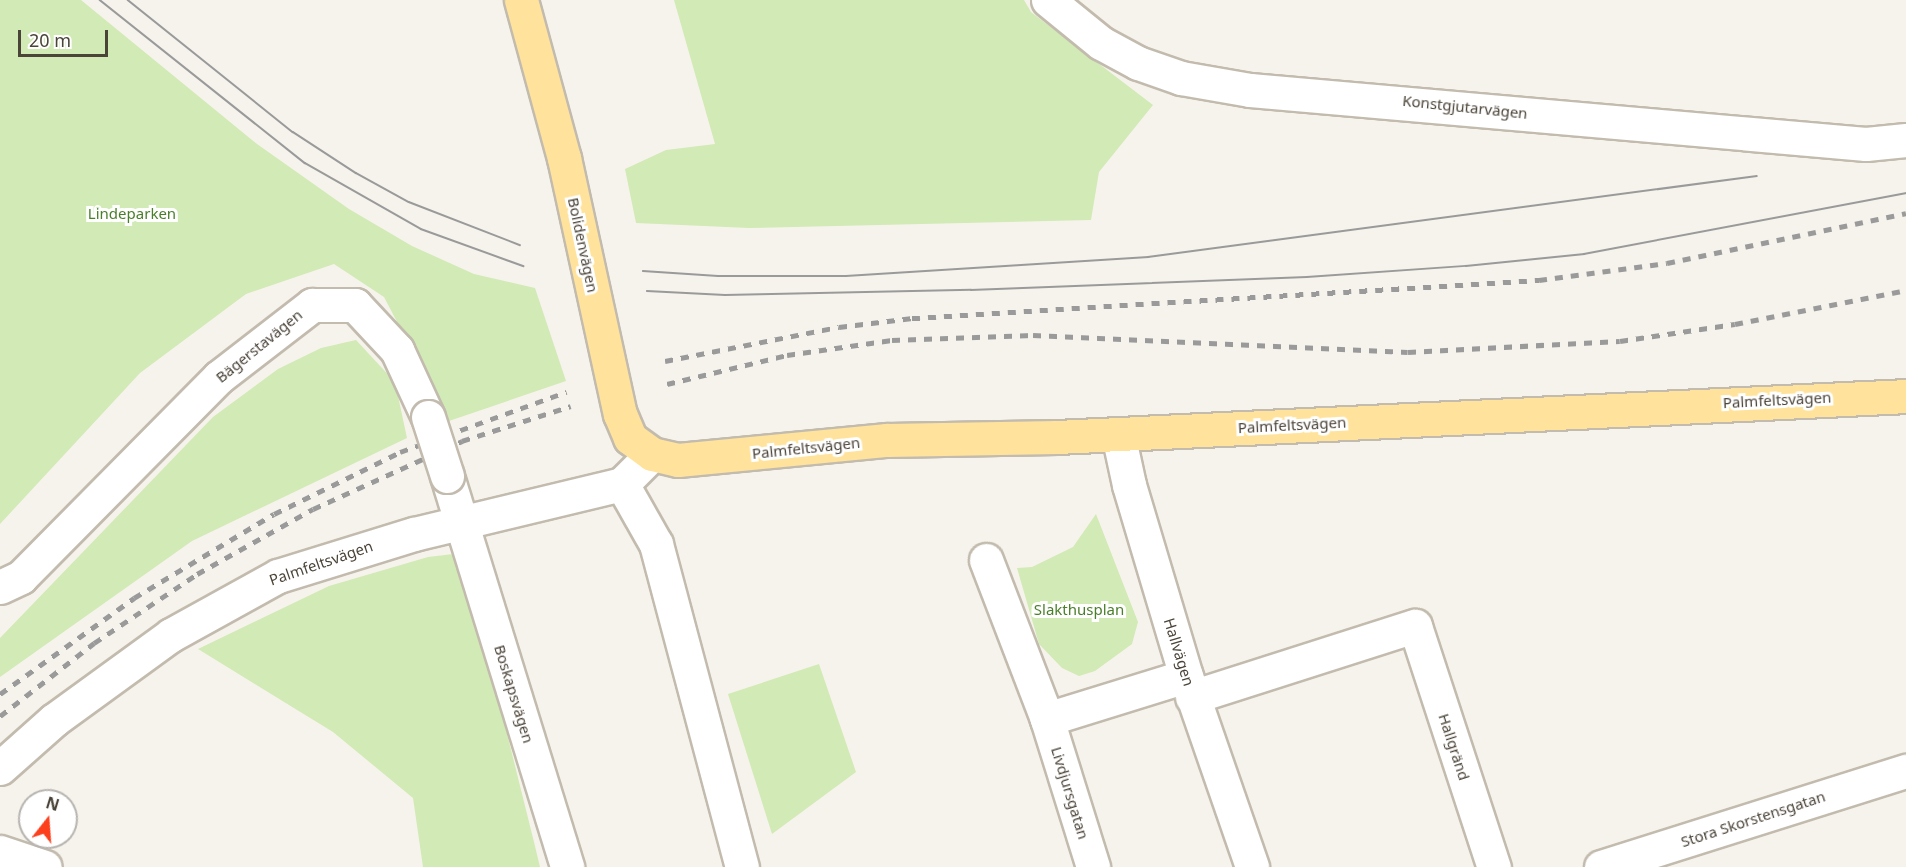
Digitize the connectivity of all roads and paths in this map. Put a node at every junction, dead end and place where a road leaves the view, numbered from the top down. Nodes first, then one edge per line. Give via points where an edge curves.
1 (521, 0) edge
2 (1048, 0) edge
3 (1906, 140) edge
4 (1906, 396) edge
5 (1118, 434) junction
6 (665, 457) junction
7 (622, 484) junction
8 (463, 521) junction
9 (986, 560) dead end
10 (0, 587) edge
11 (1189, 686) junction
12 (1047, 719) junction
13 (0, 768) edge
14 (1906, 771) edge
15 (0, 852) edge
16 (45, 867) edge
17 (567, 867) edge
18 (742, 867) edge
19 (1093, 867) edge
20 (1252, 867) edge
21 (1494, 867) edge
22 (1600, 867) edge

1 - 6 main road, Bolidenvägen via 564,158 620,414 630,438
2 - 3 street, Konstgjutarvägen via 1101,43 1138,63 1181,78 1250,90 1866,144
4 - 5 main road, Palmfeltsvägen
5 - 6 main road, Palmfeltsvägen via 887,440
5 - 11 street, Hallvägen via 1129,485
6 - 7 street
7 - 8 street, Palmfeltsvägen
7 - 18 street via 656,544
8 - 10 street, Bägerstavägen, bridge via 428,417 397,350 355,305 312,305 219,377 21,577
8 - 13 street, Palmfeltsvägen via 331,556 227,601 171,635 54,720
8 - 17 street, Boskapsvägen
9 - 12 street
11 - 12 street
11 - 20 street, Hallvägen
11 - 21 street, Hallgränd via 1415,626
12 - 19 street, Livdjursgatan
14 - 22 street, Stora Skorstensgatan
15 - 16 street

